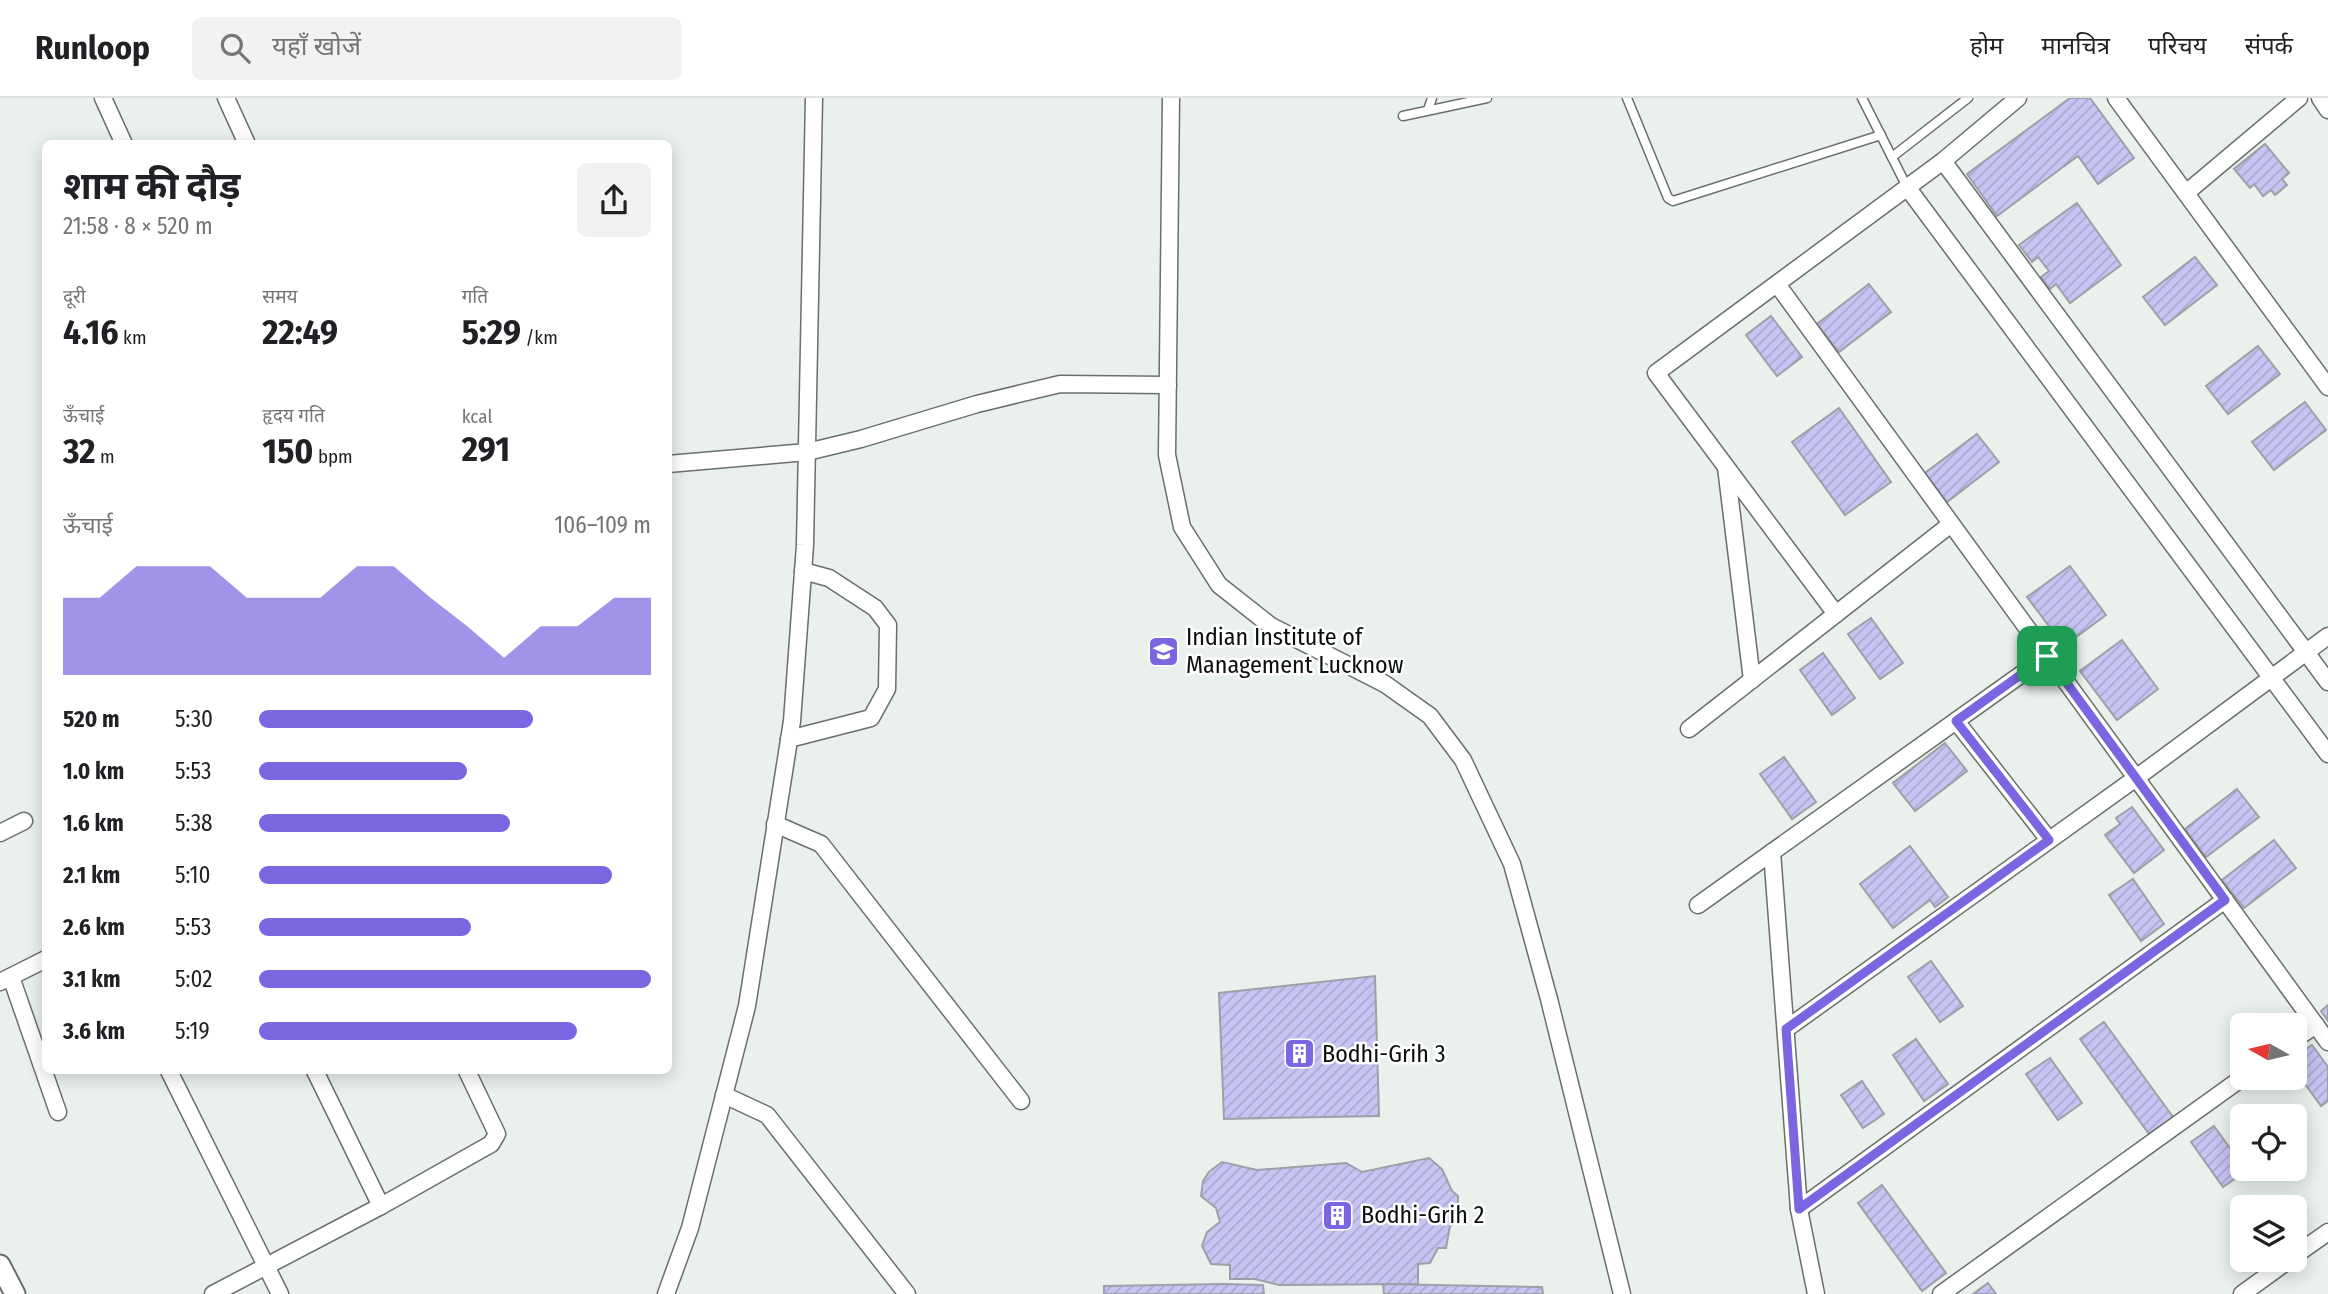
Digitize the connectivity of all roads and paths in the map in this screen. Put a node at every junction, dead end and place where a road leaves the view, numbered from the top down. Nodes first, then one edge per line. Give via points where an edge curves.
1 (103, 98) edge
2 (226, 98) edge
3 (814, 98) edge
4 (1171, 98) edge
5 (1432, 98) edge
6 (1487, 98) edge
7 (1627, 98) edge
8 (1862, 98) edge
9 (1969, 98) edge
10 (2018, 98) edge
11 (2116, 98) edge
12 (2299, 98) edge
13 (2320, 98) edge
14 (1428, 110) junction
15 (2328, 110) edge
16 (1403, 116) dead end
17 (1881, 135) junction
18 (122, 140) edge
19 (245, 140) edge
20 (1892, 157) junction
21 (1942, 161) junction
22 (1907, 187) junction
23 (2186, 193) junction
24 (1777, 284) junction
25 (1168, 385) junction
26 (2328, 387) edge
27 (807, 452) junction
28 (672, 464) edge
29 (1726, 467) junction
30 (1951, 524) junction
31 (803, 571) junction
32 (1836, 614) junction
33 (2328, 636) edge
34 (2306, 653) junction
35 (2047, 656) junction
36 (2272, 678) junction
37 (1752, 680) junction
38 (2328, 682) edge
39 (1956, 721) junction
40 (1689, 729) dead end
41 (789, 738) junction
42 (2328, 754) edge
43 (2136, 778) junction
44 (24, 821) dead end
45 (775, 824) junction
46 (0, 833) edge
47 (2049, 840) junction
48 (1772, 852) junction
49 (2225, 900) junction
50 (1698, 905) dead end
51 (42, 961) edge
52 (5, 979) edge
53 (2316, 1025) junction
54 (1786, 1029) junction
55 (2307, 1031) edge
56 (2328, 1042) edge
57 (42, 1072) edge
58 (43, 1074) edge
59 (170, 1074) edge
60 (316, 1074) edge
61 (468, 1074) edge
62 (2230, 1087) edge
63 (724, 1095) junction
64 (1021, 1101) dead end
65 (58, 1112) dead end
66 (381, 1206) junction
67 (1799, 1209) junction
68 (2328, 1232) edge
69 (2307, 1247) edge
70 (0, 1265) edge
71 (265, 1266) junction
72 (2272, 1272) edge
73 (15, 1294) edge
74 (213, 1294) edge
75 (280, 1294) edge
76 (666, 1294) edge
77 (907, 1294) edge
78 (1622, 1294) edge
79 (1816, 1294) edge
80 (1941, 1294) edge
81 (2242, 1294) edge

1 - 18 street
2 - 19 street
3 - 27 street
4 - 25 street
5 - 14 lane
6 - 14 lane
7 - 17 lane via 1673,201
8 - 17 lane
9 - 20 lane
10 - 21 street
11 - 23 street
12 - 23 street
13 - 15 street
14 - 16 lane
17 - 20 lane
20 - 22 lane
21 - 22 street
21 - 34 street
22 - 24 street
22 - 36 street
23 - 26 street
24 - 29 street via 1656,373
24 - 30 street
25 - 27 street via 1060,384
25 - 78 street via 1167,455 1182,527 1219,585 1271,625 1385,684 1430,716 1464,760 1512,864
27 - 28 street
27 - 31 street
29 - 32 street
29 - 37 street
30 - 32 street
30 - 35 street
31 - 41 street
31 - 41 street via 841,585 875,608 888,625 887,689 871,718
32 - 37 street
33 - 34 street
34 - 36 street
34 - 38 street
35 - 39 street
35 - 43 street
36 - 42 street
36 - 43 street
37 - 40 street
39 - 47 street
39 - 48 street
41 - 45 street
43 - 47 street
43 - 49 street
44 - 46 street
45 - 63 street via 747,1006
45 - 64 street via 821,844
47 - 54 street
48 - 50 street
48 - 54 street
49 - 53 street
49 - 67 street
51 - 52 street
52 - 57 street
53 - 55 street
53 - 56 street
54 - 67 street
58 - 65 street
59 - 71 street
60 - 66 street
61 - 66 street via 497,1134 491,1144
62 - 80 street
63 - 76 street via 690,1228
63 - 77 street via 767,1115
66 - 71 street
67 - 79 street
68 - 69 street
70 - 73 street
71 - 74 street
71 - 75 street
72 - 81 street

